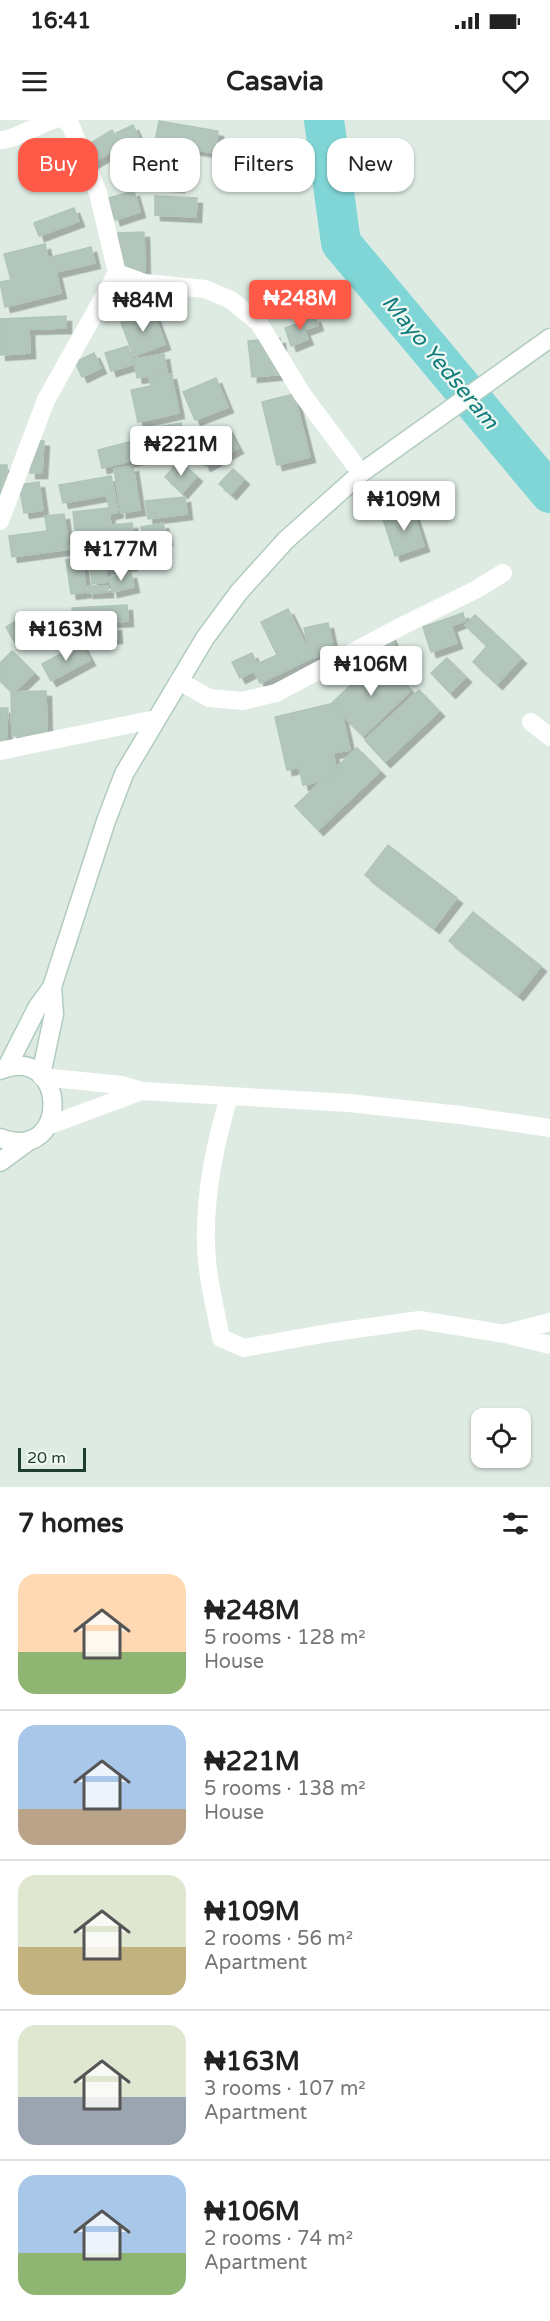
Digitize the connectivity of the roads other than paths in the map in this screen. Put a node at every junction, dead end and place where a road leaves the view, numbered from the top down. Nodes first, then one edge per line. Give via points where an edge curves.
1 (53, 120) edge
2 (64, 120) edge
3 (0, 140) edge
4 (117, 273) junction
5 (550, 338) edge
6 (361, 473) junction
7 (0, 521) edge
8 (503, 573) dead end
9 (179, 681) junction
10 (156, 718) junction
11 (531, 722) dead end
12 (550, 737) edge
13 (0, 751) edge
14 (52, 987) junction
15 (2, 1068) edge
16 (41, 1076) junction
17 (142, 1091) junction
18 (230, 1097) junction
19 (550, 1128) edge
20 (40, 1132) junction
21 (0, 1138) edge
22 (0, 1162) edge
23 (550, 1322) edge
24 (505, 1334) junction
25 (550, 1345) edge

1 - 3 street via 7,141
2 - 4 street via 70,124 98,193
4 - 6 street via 145,284 205,289 231,300 259,324 302,394
4 - 7 street via 46,400
5 - 6 street
6 - 9 street via 286,540 240,592
8 - 9 street via 276,693 243,701 209,698
9 - 10 street
10 - 13 street
10 - 14 street via 124,774
11 - 12 street
14 - 15 street
14 - 16 street via 54,1014
15 - 16 street via 19,1066
16 - 17 street
16 - 20 street via 51,1087 54,1100 53,1114
17 - 18 street
17 - 20 street
18 - 19 street via 349,1103
18 - 24 street via 216,1140 208,1195 207,1261 221,1338 244,1348 420,1320
20 - 21 street via 21,1142
20 - 22 street
23 - 24 street
24 - 25 street

